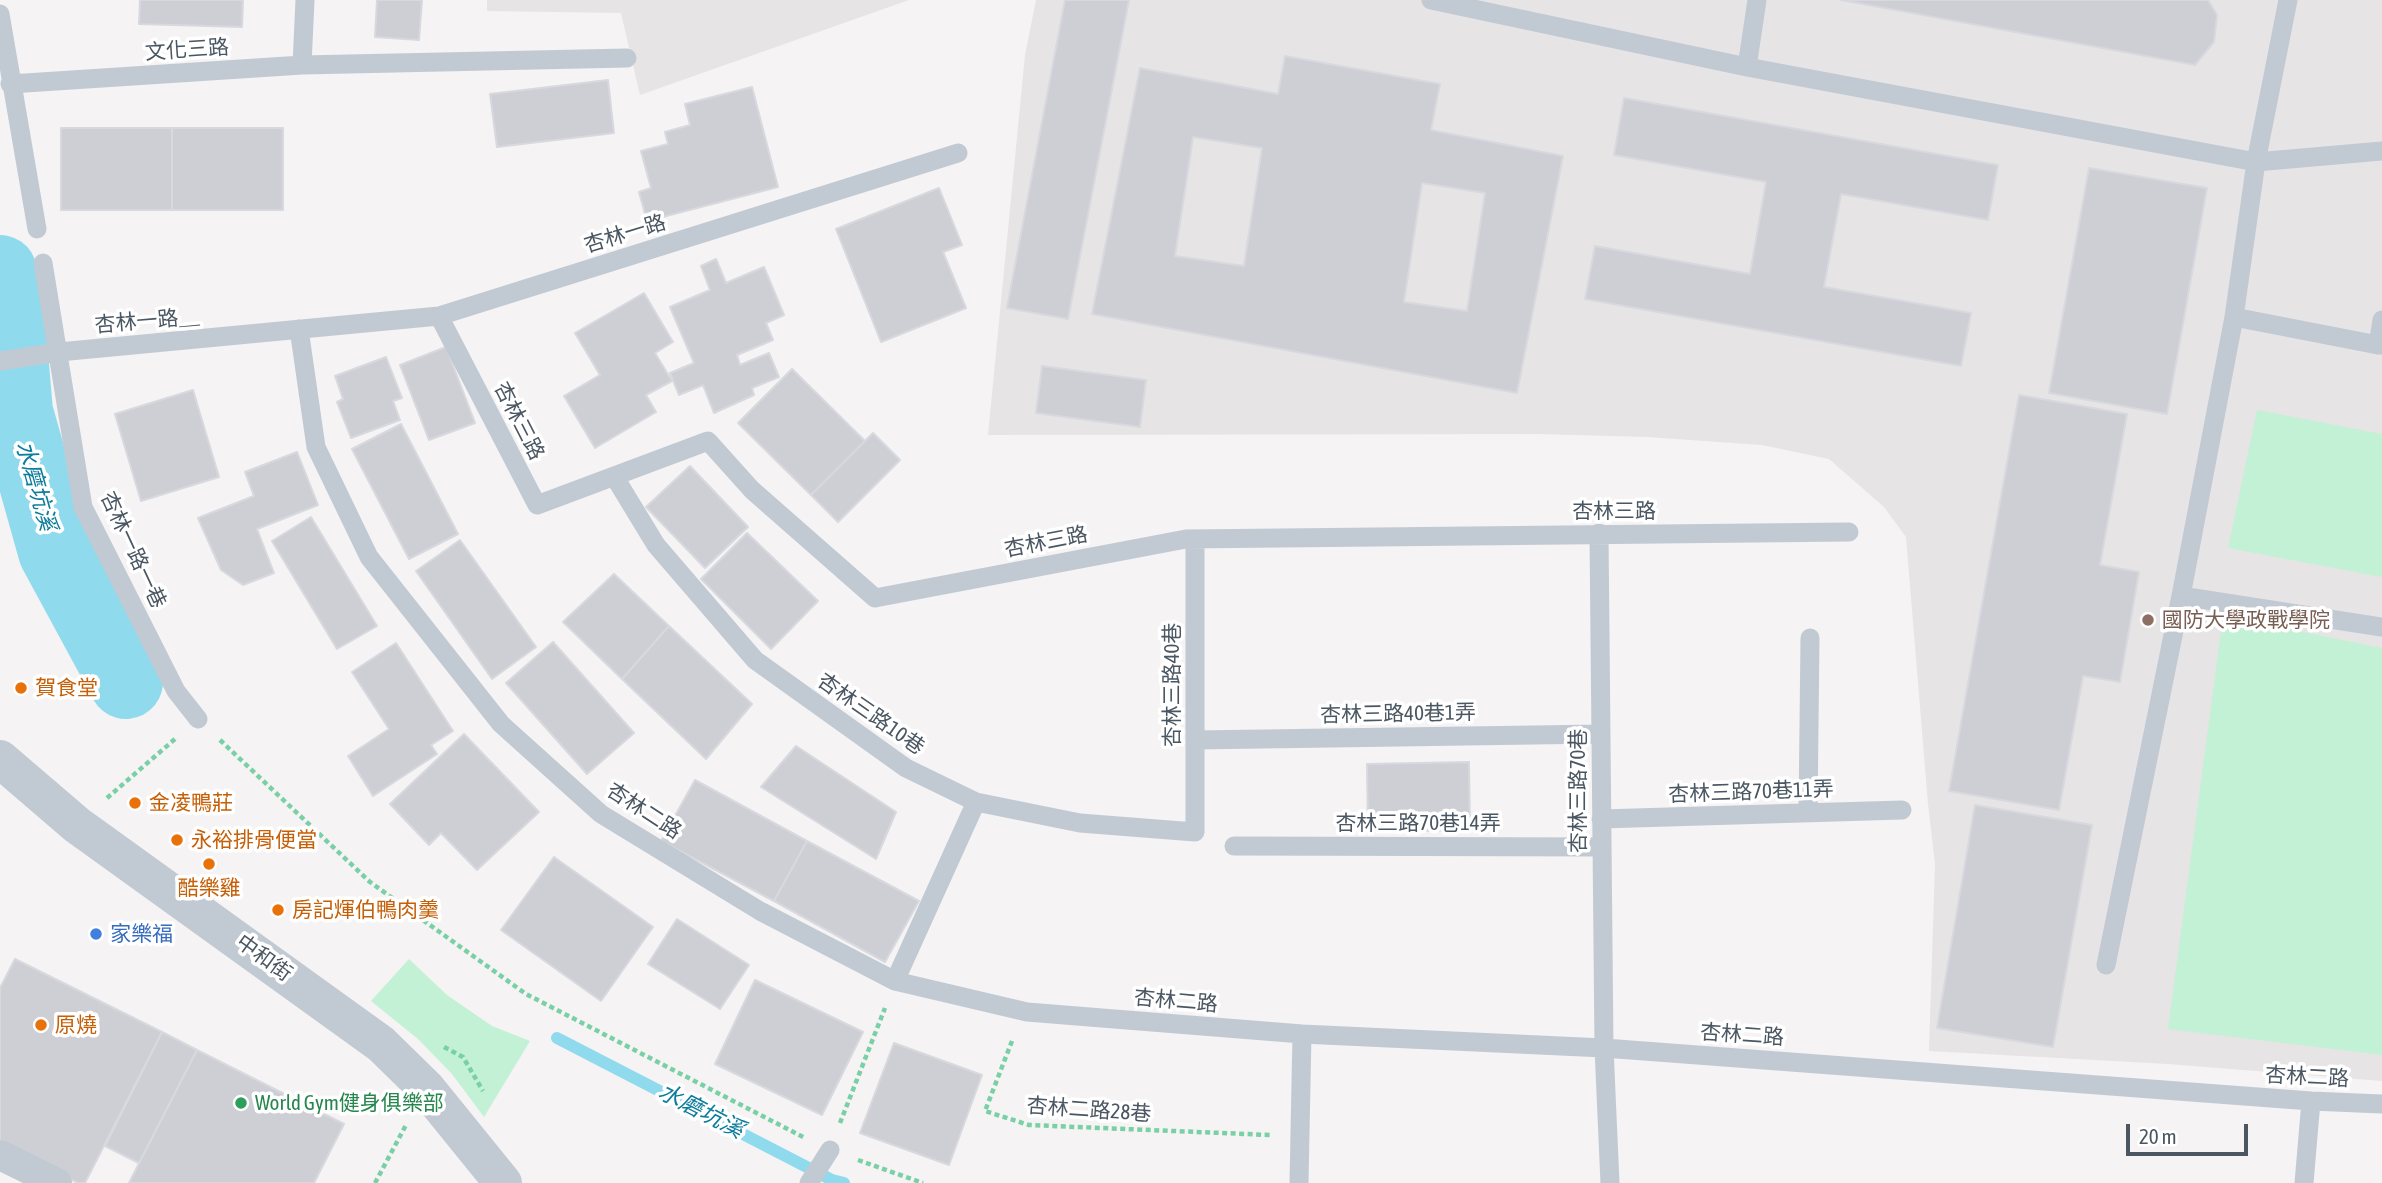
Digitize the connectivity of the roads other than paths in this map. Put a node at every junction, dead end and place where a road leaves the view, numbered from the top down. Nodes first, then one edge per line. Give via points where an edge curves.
1 (305, 0) edge
2 (1431, 0) edge
3 (1757, 0) edge
4 (2288, 0) edge
5 (0, 14) edge
6 (627, 58) dead end
7 (302, 65) junction
8 (1747, 67) junction
9 (10, 83) junction
10 (2382, 151) edge
11 (958, 153) dead end
12 (2256, 162) junction
13 (37, 229) dead end
14 (43, 263) dead end
15 (439, 316) junction
16 (2234, 317) junction
17 (2382, 320) edge
18 (299, 329) junction
19 (2380, 345) edge
20 (60, 352) junction
21 (0, 361) edge
22 (614, 476) junction
23 (1849, 532) dead end
24 (1599, 534) junction
25 (1195, 539) junction
26 (2181, 596) junction
27 (2382, 627) edge
28 (1810, 638) dead end
29 (198, 719) road end
30 (1601, 734) junction
31 (1195, 740) junction
32 (0, 759) edge
33 (976, 803) junction
34 (1902, 810) dead end
35 (1808, 813) junction
36 (1601, 819) junction
37 (1195, 832) joint
38 (1234, 846) dead end
39 (1601, 846) junction
40 (2106, 965) dead end
41 (895, 981) junction
42 (1303, 1034) junction
43 (1604, 1048) junction
44 (2311, 1101) junction
45 (2382, 1104) edge
46 (830, 1150) road end
47 (0, 1155) edge
48 (57, 1183) edge
49 (503, 1183) edge
50 (809, 1183) edge
51 (1299, 1183) edge
52 (1610, 1183) edge
53 (2304, 1183) edge

1 - 7 lane
2 - 8 lane
3 - 8 lane
4 - 12 lane
5 - 9 lane
6 - 7 lane, 文化三路
7 - 9 lane, 文化三路
8 - 12 lane
9 - 13 lane
10 - 12 lane
11 - 15 lane, 杏林一路
12 - 16 lane
14 - 20 lane, 杏林一路一巷
15 - 18 lane, 杏林一路
15 - 22 lane, 杏林三路 via 537,505
16 - 19 lane
16 - 26 lane
17 - 19 lane
18 - 20 lane, 杏林一路＿
18 - 41 lane, 杏林二路 via 316,447 369,557 501,724 601,814 760,911
20 - 21 lane, 杏林一路＿
20 - 29 lane, 杏林一路一巷 via 83,507 176,691
22 - 25 lane, 杏林三路 via 708,441 752,490 875,598
22 - 33 lane, 杏林三路10巷 via 656,545 755,660 906,768
23 - 24 lane, 杏林三路
24 - 25 lane, 杏林三路
24 - 30 lane, 杏林三路70巷
25 - 31 lane, 杏林三路40巷
26 - 27 lane
26 - 40 lane
28 - 35 lane
30 - 31 lane, 杏林三路40巷1弄
30 - 36 lane, 杏林三路70巷
31 - 37 lane, 杏林三路40巷
32 - 49 street, 中和街 via 77,825 381,1044 426,1088
33 - 37 lane, 杏林三路10巷 via 1080,824
33 - 41 lane
34 - 35 lane, 杏林三路70巷11弄
35 - 36 lane, 杏林三路70巷11弄
36 - 39 lane, 杏林三路70巷
38 - 39 lane, 杏林三路70巷14弄
39 - 43 lane, 杏林三路70巷
41 - 42 lane, 杏林二路 via 1024,1010
42 - 43 lane, 杏林二路
42 - 51 lane
43 - 44 lane, 杏林二路
43 - 52 lane, 杏林三路70巷
44 - 45 lane, 杏林二路
44 - 53 lane
46 - 50 lane
47 - 48 street

